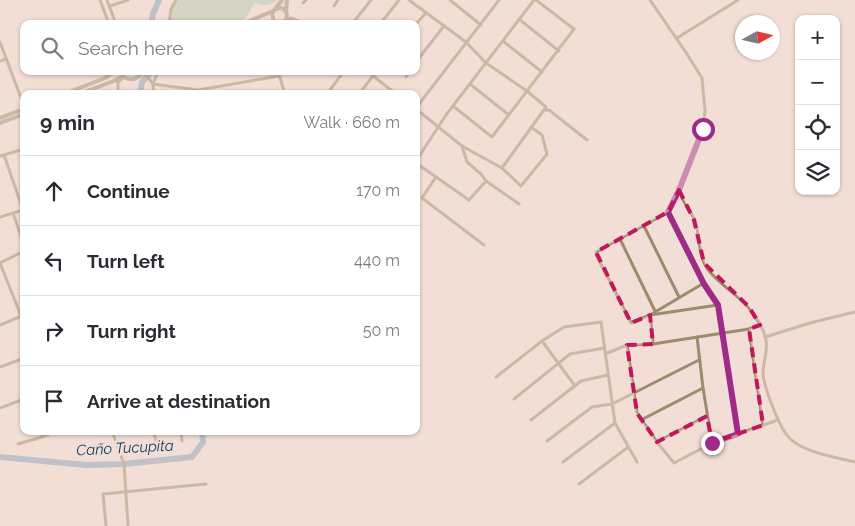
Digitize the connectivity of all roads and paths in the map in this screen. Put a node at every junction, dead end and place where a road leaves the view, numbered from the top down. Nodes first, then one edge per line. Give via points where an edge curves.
1 (100, 0) edge
2 (107, 0) edge
3 (128, 0) edge
4 (176, 0) edge
5 (282, 0) edge
6 (287, 0) edge
7 (338, 0) edge
8 (371, 0) edge
9 (399, 0) edge
10 (409, 0) edge
11 (450, 0) edge
12 (535, 0) edge
13 (650, 0) edge
14 (738, 0) edge
15 (497, 1) edge
16 (110, 6) junction
17 (334, 6) dead end
18 (274, 10) junction
19 (286, 12) junction
20 (426, 13) junction
21 (519, 19) junction
22 (108, 20) edge
23 (115, 20) edge
24 (170, 20) edge
25 (251, 20) edge
26 (275, 20) edge
27 (286, 20) joint
28 (296, 20) edge
29 (355, 20) edge
30 (383, 20) edge
31 (420, 20) edge
32 (481, 25) junction
33 (444, 26) junction
34 (677, 38) junction
35 (503, 41) junction
36 (0, 42) edge
37 (466, 42) junction
38 (559, 51) junction
39 (420, 57) edge
40 (6, 58) junction
41 (0, 61) edge
42 (486, 63) junction
43 (542, 72) junction
44 (109, 75) edge
45 (141, 75) edge
46 (147, 75) edge
47 (156, 75) edge
48 (341, 75) edge
49 (279, 76) joint
50 (373, 76) joint
51 (123, 77) junction
52 (153, 84) junction
53 (470, 84) junction
54 (74, 90) edge
55 (90, 90) edge
56 (118, 90) edge
57 (154, 90) edge
58 (284, 90) edge
59 (330, 90) edge
60 (362, 90) edge
61 (389, 90) edge
62 (527, 92) junction
63 (20, 96) edge
64 (420, 103) edge
65 (454, 106) junction
66 (20, 109) edge
67 (543, 110) junction
68 (420, 111) edge
69 (509, 115) junction
70 (20, 116) edge
71 (0, 118) edge
72 (0, 123) edge
73 (438, 126) junction
74 (531, 127) junction
75 (587, 140) dead end
76 (462, 146) junction
77 (20, 150) edge
78 (420, 155) edge
79 (2, 156) edge
80 (420, 165) edge
81 (502, 168) junction
82 (436, 177) junction
83 (486, 181) junction
84 (679, 190) junction
85 (20, 202) edge
86 (518, 204) dead end
87 (20, 211) edge
88 (668, 212) junction
89 (13, 213) junction
90 (0, 217) edge
91 (644, 226) junction
92 (20, 233) edge
93 (620, 238) junction
94 (484, 245) dead end
95 (20, 254) edge
96 (0, 263) edge
97 (704, 284) junction
98 (679, 297) junction
99 (718, 305) junction
100 (20, 311) edge
101 (655, 311) junction
102 (855, 312) edge
103 (650, 315) junction
104 (20, 317) edge
105 (0, 325) edge
106 (760, 325) junction
107 (750, 329) junction
108 (722, 333) junction
109 (697, 337) junction
110 (766, 337) junction
111 (542, 341) junction
112 (653, 344) junction
113 (627, 346) junction
114 (604, 348) junction
115 (605, 354) junction
116 (20, 360) edge
117 (699, 360) junction
118 (558, 363) junction
119 (0, 367) edge
120 (608, 376) junction
121 (496, 377) dead end
122 (575, 386) junction
123 (703, 388) junction
124 (634, 394) junction
125 (514, 399) dead end
126 (20, 400) edge
127 (612, 404) junction
128 (0, 408) edge
129 (707, 416) junction
130 (531, 420) dead end
131 (641, 420) junction
132 (778, 420) junction
133 (615, 424) junction
134 (763, 425) junction
135 (738, 434) junction
136 (47, 435) edge
137 (113, 435) edge
138 (154, 435) edge
139 (181, 435) edge
140 (42, 437) joint
141 (182, 441) dead end
142 (546, 441) dead end
143 (657, 442) junction
144 (712, 443) junction
145 (18, 444) dead end
146 (158, 446) dead end
147 (627, 448) junction
148 (563, 462) dead end
149 (636, 462) dead end
150 (855, 462) edge
151 (206, 484) dead end
152 (579, 484) dead end
153 (126, 491) junction
154 (106, 526) edge
155 (128, 526) edge

1 - 22 street
2 - 16 street
3 - 16 street
4 - 24 street
5 - 18 street
6 - 19 street
7 - 17 street
8 - 29 street
9 - 30 street
10 - 20 street
11 - 32 street
12 - 21 street
12 - 38 street via 574,29
13 - 34 street
14 - 34 street
15 - 32 street
16 - 23 street
18 - 19 street via 282,8
18 - 25 street
18 - 26 street via 272,16
19 - 27 street
20 - 31 street
20 - 33 street
21 - 35 street
21 - 38 street
27 - 28 street
32 - 37 street
33 - 37 street
33 - 39 street
34 - 84 street via 702,78 706,111 703,129
35 - 42 street
35 - 43 street
36 - 40 street
37 - 42 street
37 - 64 street
38 - 43 street
40 - 41 street
40 - 63 street
42 - 53 street
42 - 62 street
43 - 62 street
44 - 54 street
45 - 51 street via 134,80
46 - 52 street
47 - 52 street
48 - 59 street
49 - 52 street via 198,90
49 - 58 street
50 - 60 street
50 - 61 street
51 - 55 street
51 - 56 street via 118,82
52 - 57 street
53 - 65 street
53 - 69 street
62 - 67 street via 546,107
62 - 69 street
65 - 69 street via 492,137
65 - 73 street
66 - 71 street
67 - 74 street
67 - 75 street via 549,110
68 - 73 street
70 - 72 street
73 - 76 street
73 - 78 street
74 - 81 street
74 - 81 street via 542,135 546,154 520,186
76 - 81 street
76 - 83 street via 467,162
77 - 79 street
79 - 85 street
80 - 82 street
82 - 83 street via 469,200
82 - 94 street via 422,198
83 - 86 street
84 - 88 street
84 - 106 street via 694,220 704,263 749,307
87 - 89 street
88 - 91 street
88 - 97 street
89 - 90 street
89 - 92 street
91 - 93 street
91 - 98 street
93 - 101 street
93 - 103 street via 596,255 630,323
95 - 96 street
96 - 100 street
97 - 98 street
97 - 99 street
98 - 101 street
99 - 103 street
99 - 108 street
101 - 103 street
102 - 110 street via 810,322
103 - 112 street
104 - 105 street
106 - 107 street
106 - 110 street
107 - 108 street
107 - 134 street
108 - 109 street
108 - 135 street
109 - 112 street
109 - 117 street
110 - 132 street via 763,375
111 - 114 street via 564,326 601,322
111 - 118 street
111 - 121 street
112 - 113 street
113 - 115 street
113 - 124 street
114 - 115 street
114 - 118 street via 570,354
115 - 120 street
116 - 119 street
117 - 123 street
117 - 124 street
118 - 122 street
118 - 125 street
120 - 122 street via 586,379
120 - 127 street
122 - 130 street
123 - 129 street
123 - 131 street
124 - 127 street
124 - 131 street
126 - 128 street
127 - 133 street
127 - 142 street via 592,407
129 - 143 street
129 - 144 street
131 - 143 street
132 - 134 street
132 - 150 street via 786,435 803,448
133 - 147 street
133 - 148 street
134 - 135 street
135 - 144 street
136 - 140 street
137 - 153 street via 124,464
138 - 146 street
139 - 141 street
140 - 145 street
143 - 144 street via 674,463
147 - 149 street
147 - 152 street
151 - 153 street
153 - 154 street via 103,494
153 - 155 street

